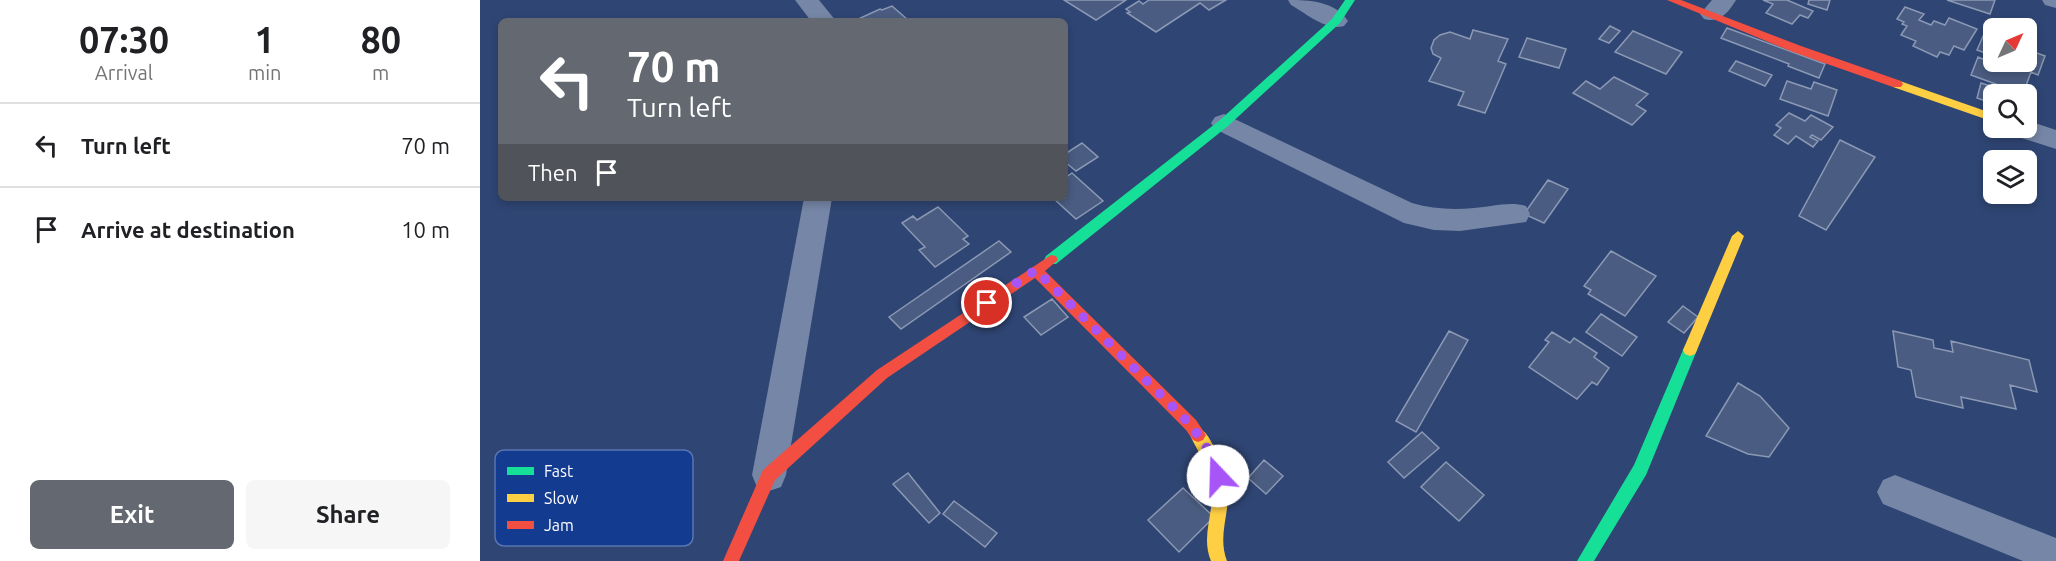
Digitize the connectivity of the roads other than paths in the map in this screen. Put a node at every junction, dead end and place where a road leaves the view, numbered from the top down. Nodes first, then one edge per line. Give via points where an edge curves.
1 (806, 0) edge
2 (1299, 0) edge
3 (1350, 0) edge
4 (1672, 0) edge
5 (1718, 7) edge
6 (821, 18) edge
7 (1336, 21) junction
8 (1983, 114) edge
9 (1224, 123) junction
10 (2037, 133) edge
11 (2056, 140) edge
12 (817, 201) edge
13 (1516, 214) dead end
14 (1738, 236) dead end
15 (1036, 270) junction
16 (769, 475) junction
17 (1895, 492) dead end
18 (2056, 556) edge
19 (731, 561) edge
20 (1219, 561) edge
21 (1585, 561) edge

1 - 6 street
2 - 7 street
3 - 7 street
4 - 5 street
5 - 8 street via 1797,49
7 - 9 street
9 - 13 street via 1404,212 1429,220 1449,222
9 - 15 street
10 - 11 street
12 - 16 street
14 - 21 street via 1640,470
15 - 16 street via 882,374
15 - 20 street via 1191,425 1215,460 1220,492 1213,551
16 - 19 street
17 - 18 street

